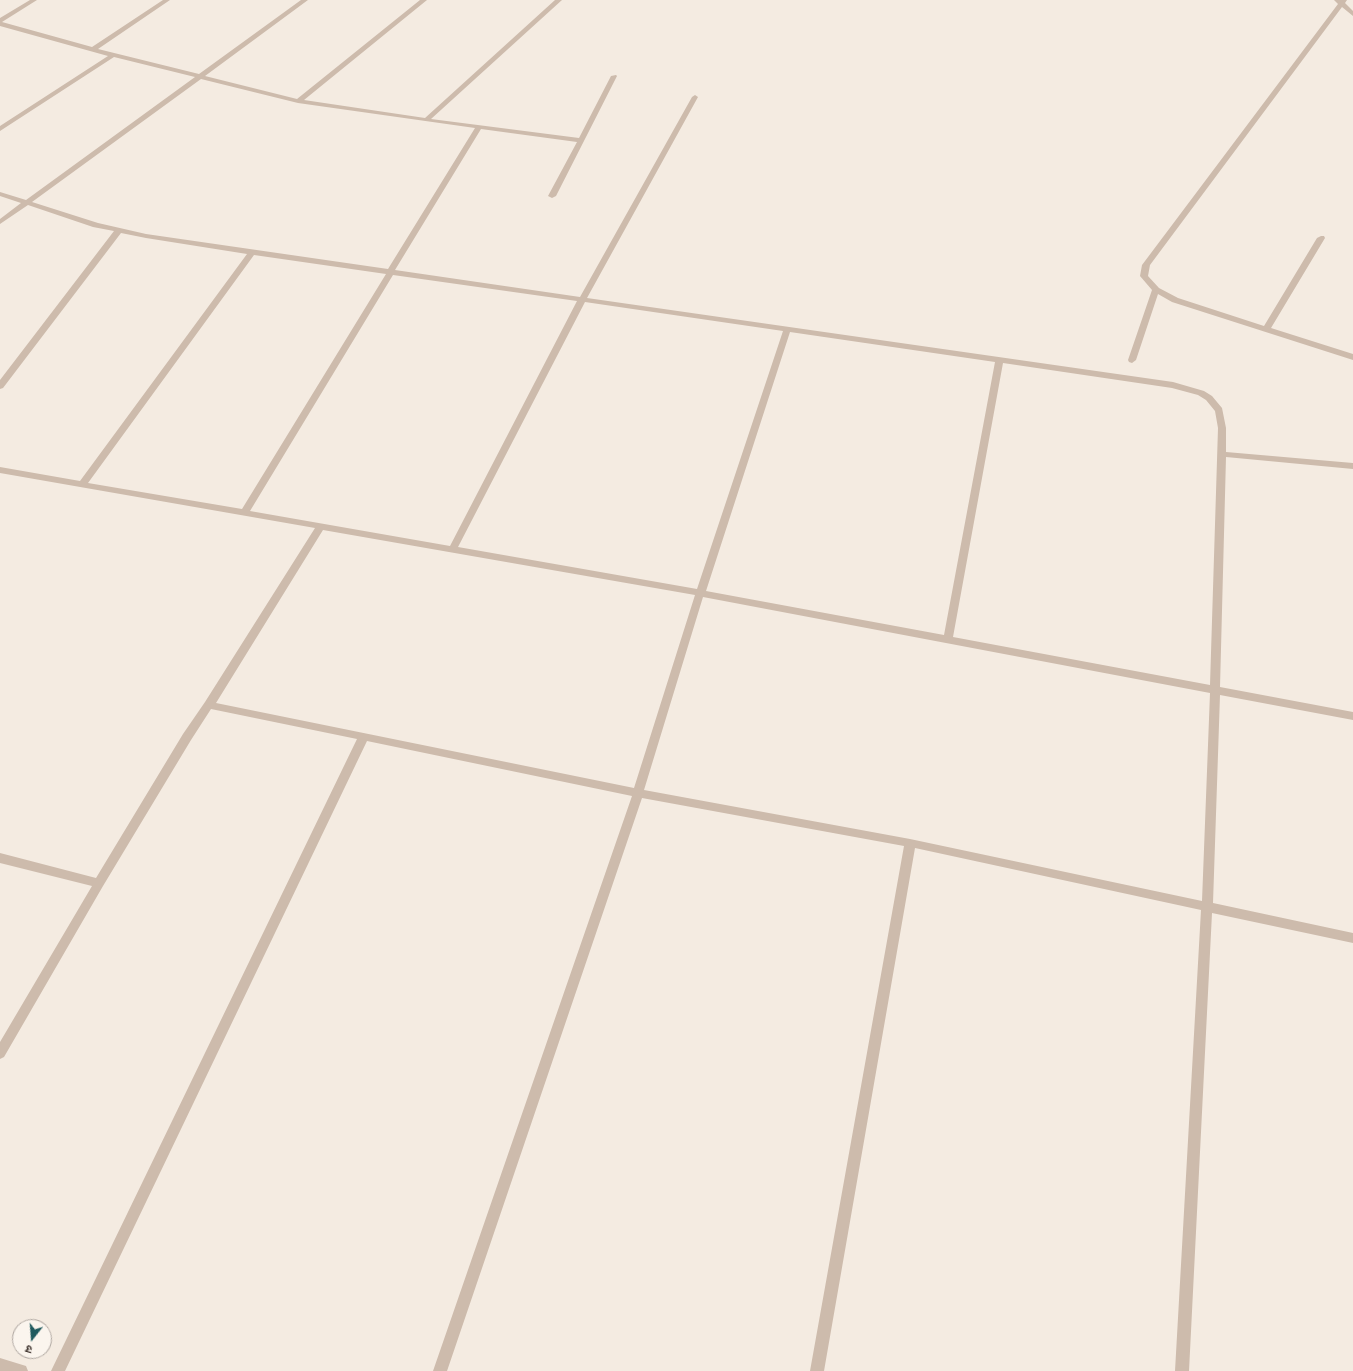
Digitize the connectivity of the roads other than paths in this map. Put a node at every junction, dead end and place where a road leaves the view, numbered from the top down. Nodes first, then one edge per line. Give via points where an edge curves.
1 (34, 0) edge
2 (167, 0) edge
3 (305, 0) edge
4 (424, 0) edge
5 (559, 0) edge
6 (1341, 1) edge
7 (1353, 14) edge
8 (0, 21) edge
9 (0, 24) edge
10 (92, 50) junction
11 (113, 56) junction
12 (614, 76) dead end
13 (200, 77) junction
14 (695, 98) dead end
15 (298, 101) junction
16 (426, 120) junction
17 (479, 127) junction
18 (0, 129) edge
19 (581, 140) junction
20 (0, 194) edge
21 (552, 196) dead end
22 (27, 203) junction
23 (0, 222) edge
24 (119, 230) junction
25 (1321, 238) dead end
26 (252, 252) junction
27 (390, 272) junction
28 (1156, 290) junction
29 (582, 300) junction
30 (787, 330) junction
31 (1266, 330) junction
32 (1353, 356) edge
33 (999, 360) junction
34 (1132, 360) dead end
35 (0, 386) edge
36 (1221, 454) junction
37 (1353, 466) edge
38 (0, 470) edge
39 (82, 485) junction
40 (244, 513) junction
41 (320, 527) junction
42 (453, 549) junction
43 (700, 592) junction
44 (948, 639) junction
45 (1215, 689) junction
46 (209, 705) junction
47 (1353, 716) edge
48 (364, 736) junction
49 (638, 793) junction
50 (910, 843) junction
51 (0, 858) edge
52 (99, 883) junction
53 (1207, 906) junction
54 (1353, 938) edge
55 (0, 1053) edge
56 (0, 1365) edge
57 (21, 1371) edge
58 (58, 1371) edge
59 (440, 1371) edge
60 (817, 1371) edge
61 (1182, 1371) edge

1 - 8 street
2 - 10 street
3 - 13 street
4 - 15 street
5 - 16 street
6 - 7 street
6 - 28 street via 1146,265 1144,276
9 - 10 street
10 - 11 street
11 - 13 street
11 - 18 street
12 - 19 street
13 - 15 street
13 - 22 street
14 - 29 street
15 - 16 street
16 - 17 street
17 - 19 street
17 - 27 street
19 - 21 street
20 - 22 street
22 - 23 street
22 - 24 street
24 - 26 street
24 - 35 street
25 - 31 street
26 - 27 street
26 - 39 street
27 - 29 street
27 - 40 street
28 - 31 street via 1175,300
28 - 34 street
29 - 30 street
29 - 42 street
30 - 33 street
30 - 43 street
31 - 32 street
33 - 36 street via 1174,385 1201,393 1210,398 1219,410 1222,428
33 - 44 street
36 - 37 street
36 - 45 street
38 - 39 street
39 - 40 street
40 - 41 street
41 - 42 street
41 - 46 street
42 - 43 street
43 - 44 street
43 - 49 street
44 - 45 street
45 - 47 street
45 - 53 street
46 - 48 street
46 - 52 street
48 - 49 street
48 - 58 street
49 - 50 street
49 - 59 street
50 - 53 street
50 - 60 street
51 - 52 street
52 - 55 street
53 - 54 street
53 - 61 street
56 - 57 street

